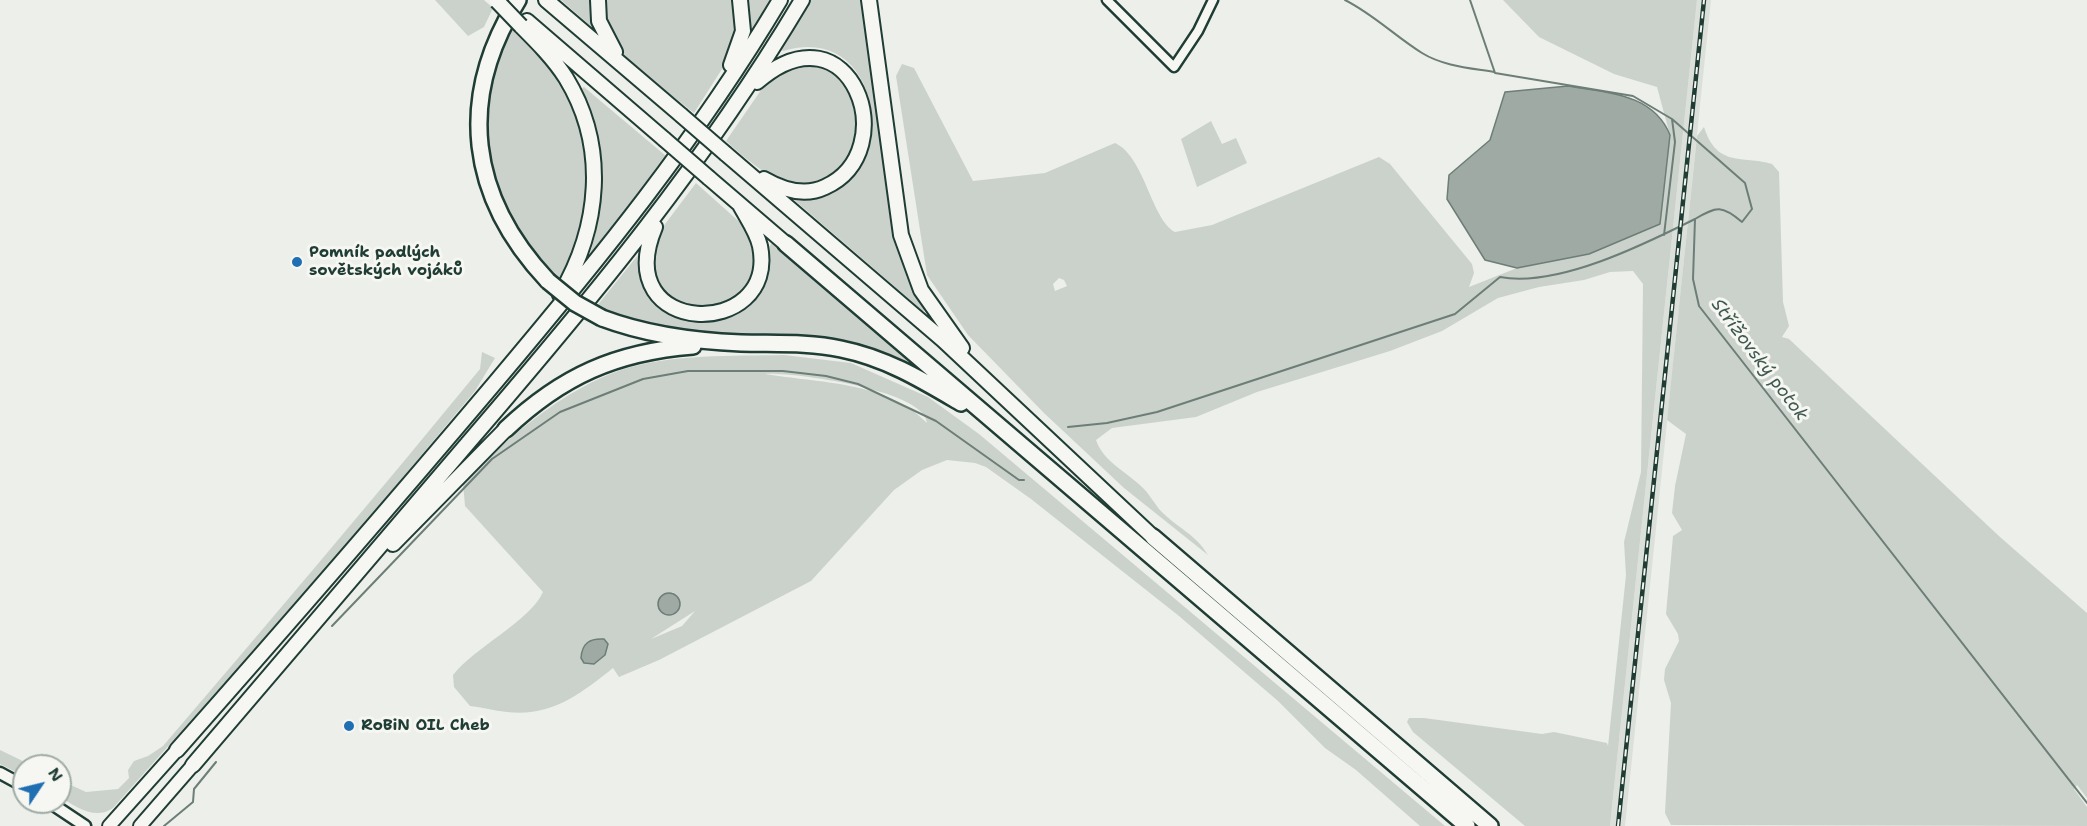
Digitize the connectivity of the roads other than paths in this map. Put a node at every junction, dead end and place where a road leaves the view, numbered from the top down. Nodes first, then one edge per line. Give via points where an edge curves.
1 (498, 0) edge
2 (518, 0) edge
3 (546, 0) edge
4 (598, 0) edge
5 (740, 0) edge
6 (780, 0) edge
7 (802, 0) edge
8 (869, 0) edge
9 (1107, 0) edge
10 (1213, 0) edge
11 (523, 23) junction
12 (633, 74) junction
13 (719, 93) junction
14 (737, 102) junction
15 (726, 154) junction
16 (740, 205) junction
17 (662, 209) junction
18 (786, 244) joint
19 (542, 327) junction
20 (740, 343) junction
21 (998, 426) junction
22 (1036, 426) junction
23 (506, 429) joint
24 (1154, 537) joint
25 (333, 601) junction
26 (177, 750) joint
27 (193, 765) joint
28 (67, 814) edge
29 (85, 826) edge
30 (109, 826) edge
31 (140, 826) edge
32 (1467, 826) edge
33 (1490, 826) edge

1 - 11 highway
2 - 20 highway, bridge via 491,51 479,117 480,144 490,190 506,228 548,281 602,318 656,335
3 - 12 highway
4 - 12 highway via 599,21 606,40
5 - 13 highway via 743,32
6 - 13 highway
7 - 14 highway
8 - 22 highway via 896,209 914,273 952,337
9 - 10 street via 1174,67
11 - 16 highway, bridge
11 - 19 highway via 575,94 591,141 595,174 594,206 585,246
12 - 15 highway, bridge
13 - 19 highway via 623,229
14 - 15 highway via 786,58 824,55 843,67 858,89 864,115 862,140 842,177 820,190 808,192 777,186
14 - 17 highway
15 - 22 highway via 943,340
16 - 17 highway via 761,248 759,273 742,301 711,315 689,314 672,307 650,286 646,250
16 - 18 highway
17 - 25 highway via 575,319
18 - 21 highway
19 - 26 highway
20 - 21 highway via 817,345 869,356 919,377
20 - 23 highway via 659,349 599,365 555,388
21 - 32 highway
22 - 24 highway
23 - 25 highway
24 - 33 highway
25 - 27 highway
26 - 30 main road
27 - 31 main road
28 - 29 street

